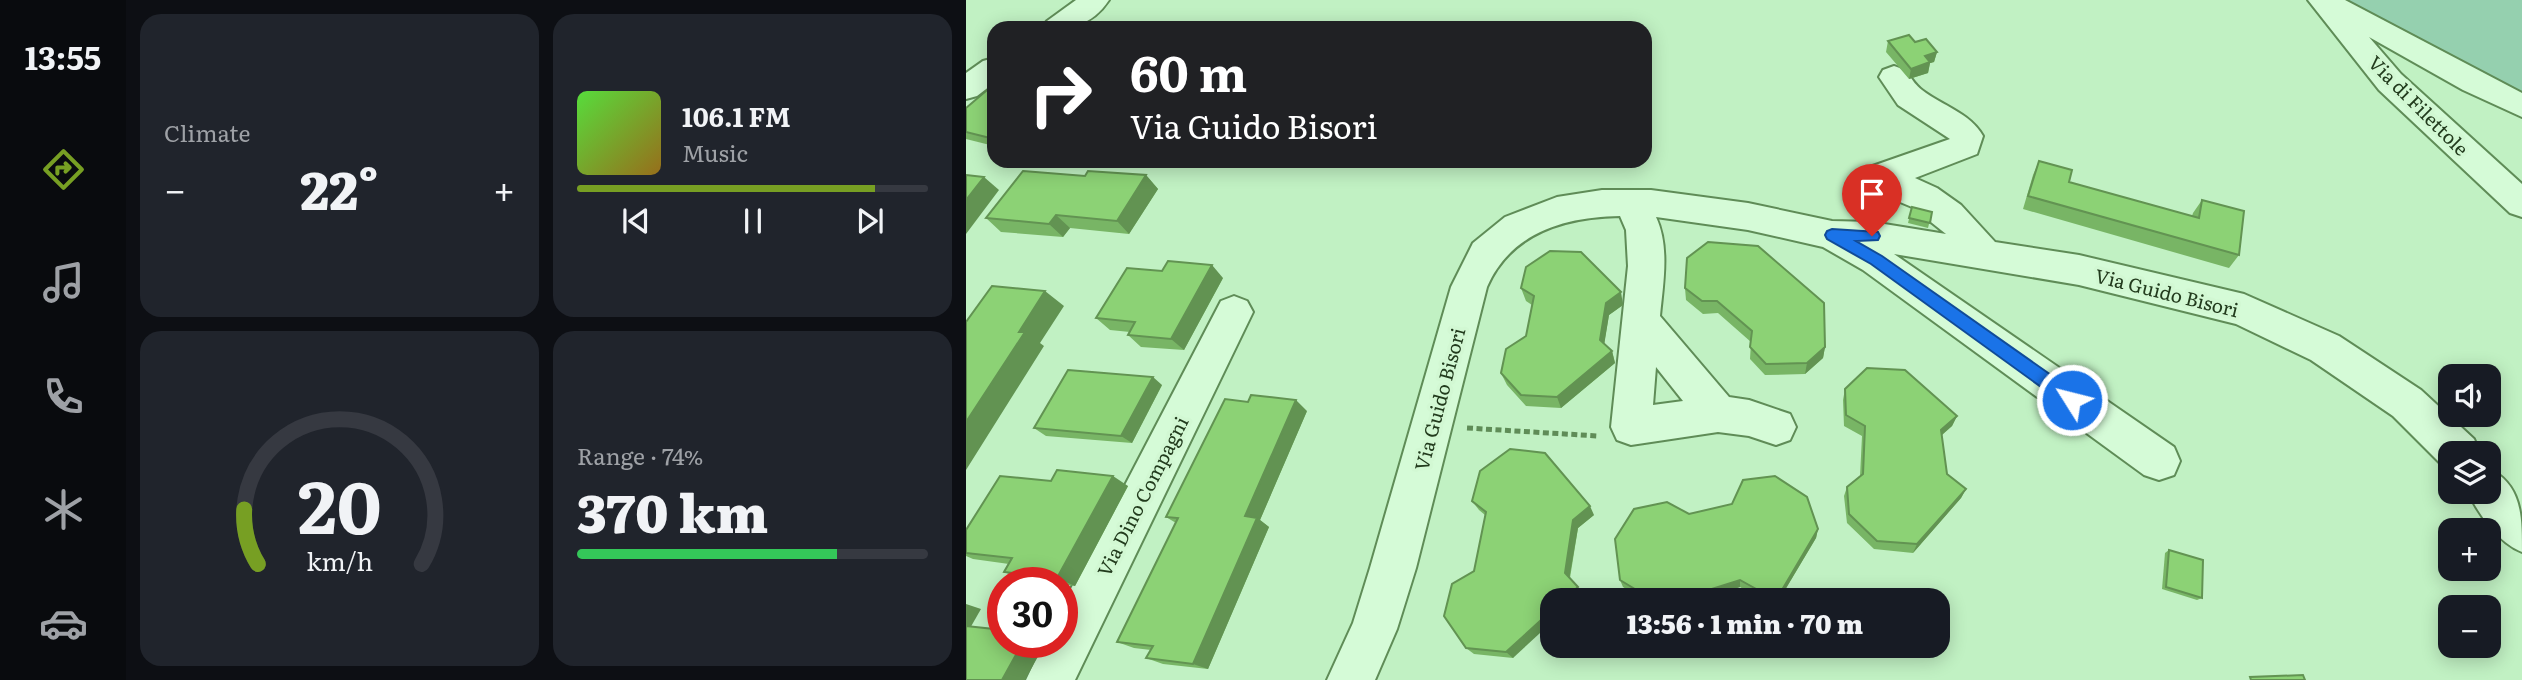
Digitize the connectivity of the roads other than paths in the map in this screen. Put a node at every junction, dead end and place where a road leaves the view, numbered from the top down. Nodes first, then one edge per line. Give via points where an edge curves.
1 (1095, 0) edge
2 (2323, 0) edge
3 (1066, 21) edge
4 (987, 73) edge
5 (1894, 77) dead end
6 (966, 88) edge
7 (2522, 106) edge
8 (1612, 203) junction
9 (2522, 204) edge
10 (1832, 235) junction
11 (1984, 254) junction
12 (1234, 312) dead end
13 (1640, 319) junction
14 (1718, 414) junction
15 (1776, 427) dead end
16 (2447, 441) edge
17 (2159, 461) dead end
18 (2501, 504) edge
19 (2522, 531) edge
20 (1049, 680) edge
21 (1351, 680) edge

1 - 3 street
2 - 7 street, Via di Filettole via 2376,26 2437,65
2 - 9 street, Via di Filettole via 2390,82
4 - 6 street
5 - 11 street via 1909,97 1968,136 1965,146 1949,154 1876,178 1933,200
8 - 10 street, Via Guido Bisori via 1658,204 1768,220
8 - 13 street via 1632,203 1644,230 1646,266
8 - 21 street, Via Guido Bisori via 1559,208 1519,225 1486,254 1469,287 1374,629
10 - 11 street, Via Guido Bisori via 1872,236
10 - 17 street, Via Guido Bisori via 1876,260
11 - 16 street, Via Guido Bisori via 2079,270 2244,310 2325,348 2407,403
12 - 20 street, Via Dino Compagni
13 - 14 street
13 - 14 street via 1631,427
14 - 15 street
18 - 19 street

